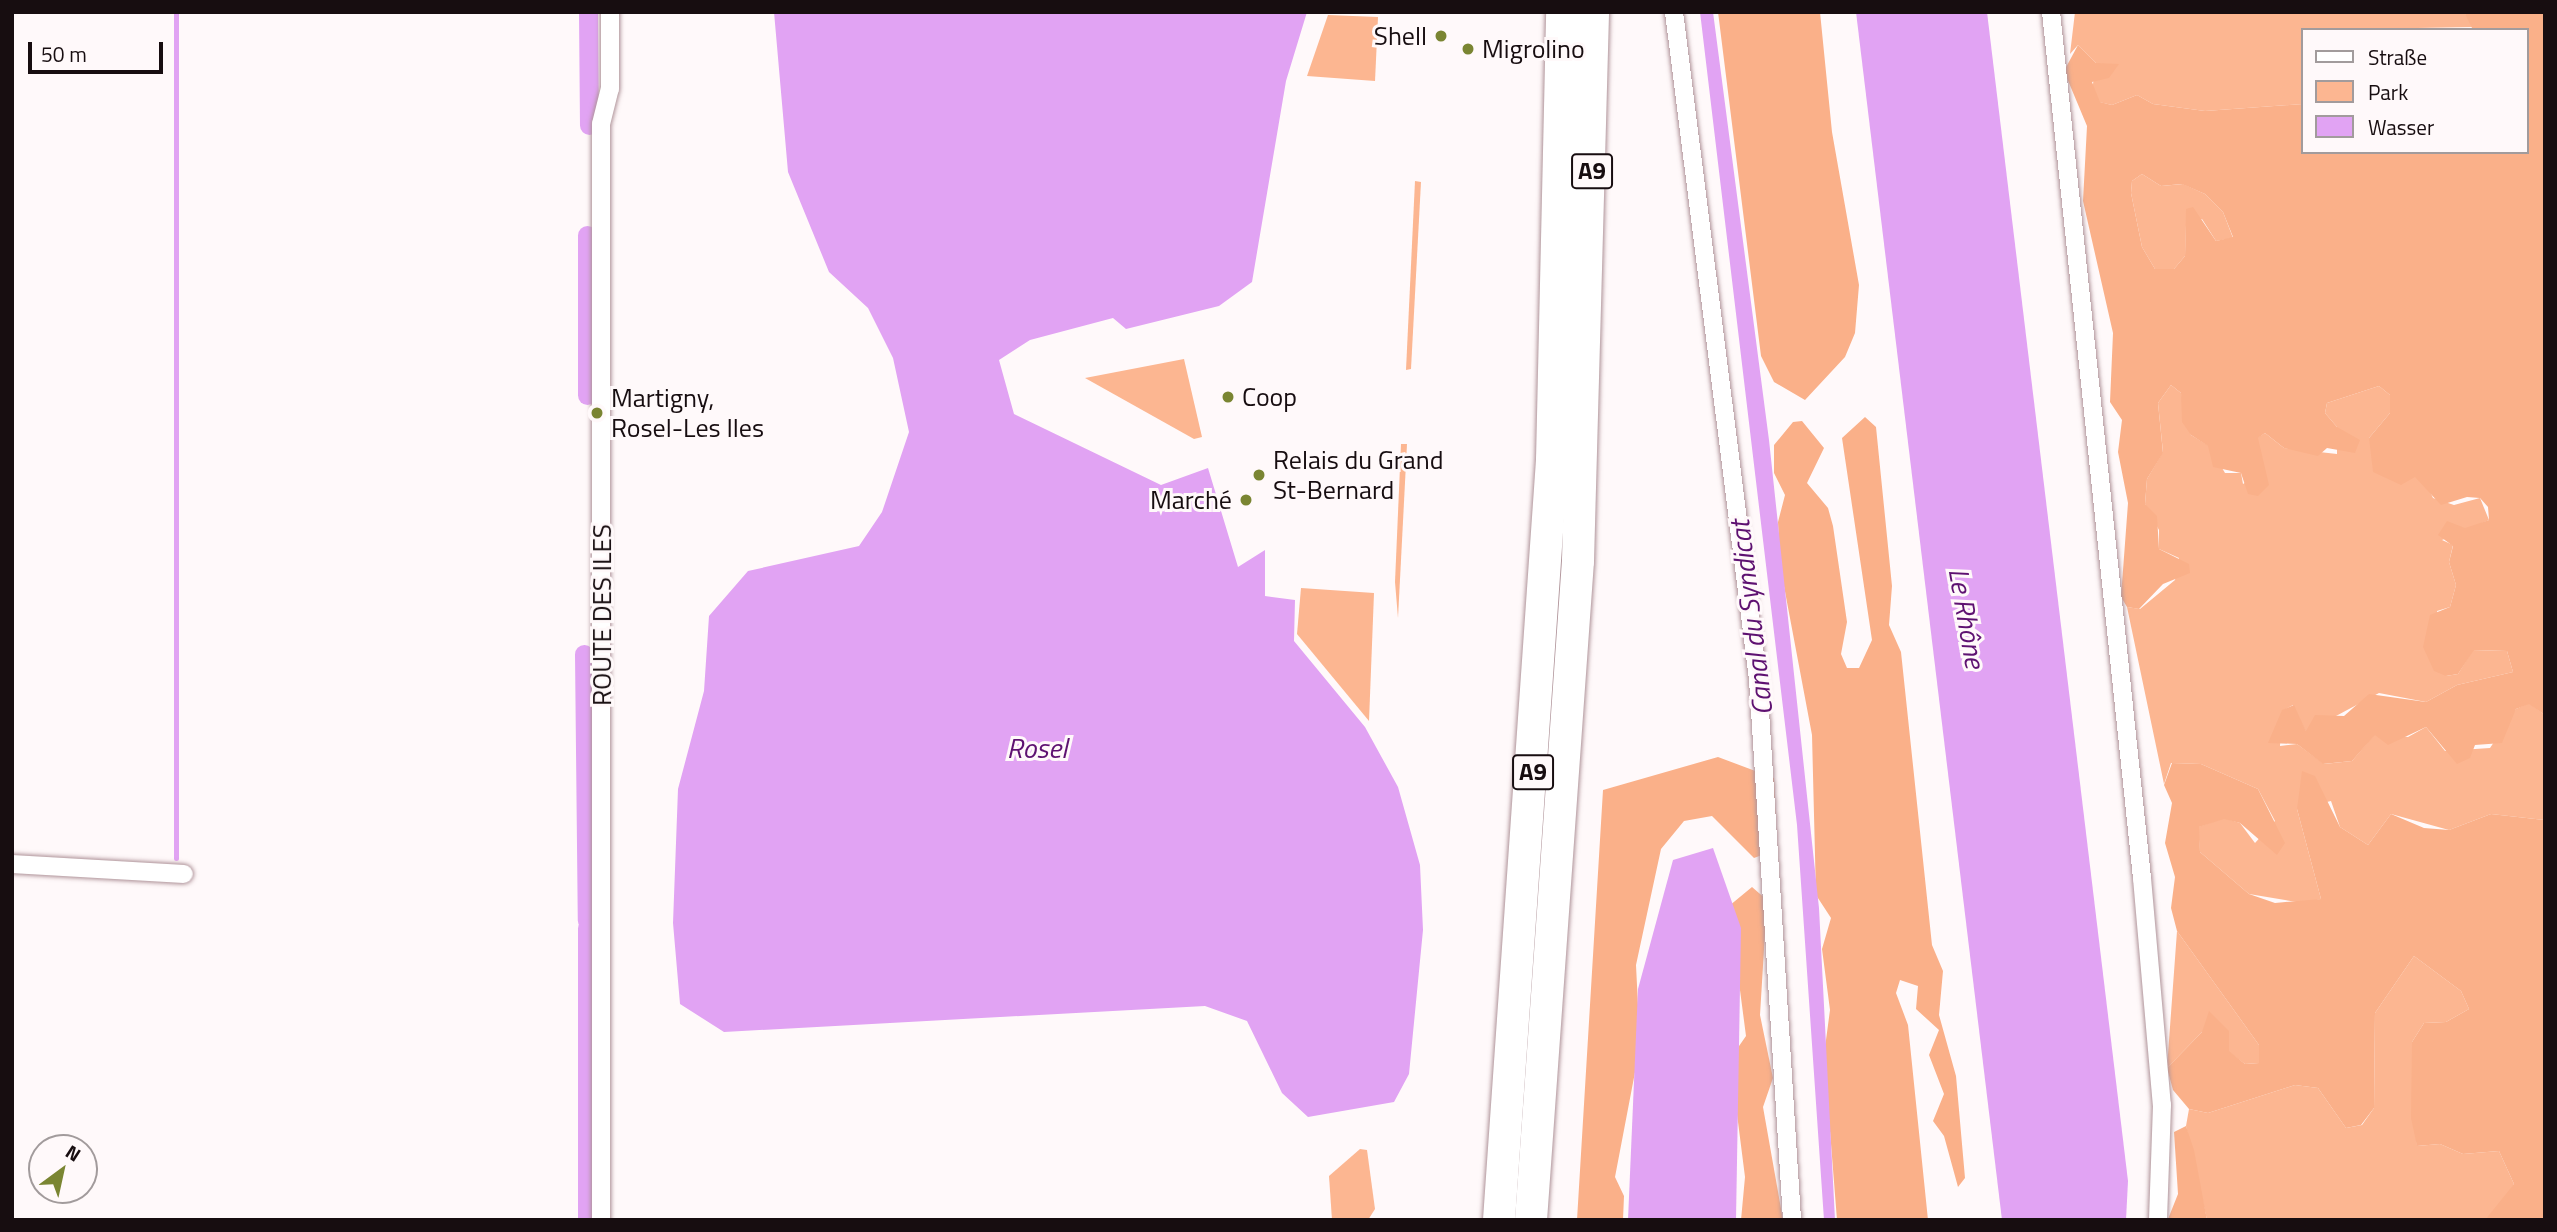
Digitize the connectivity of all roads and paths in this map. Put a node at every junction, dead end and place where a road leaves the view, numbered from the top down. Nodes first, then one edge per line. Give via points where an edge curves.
1 (610, 12) edge
2 (1562, 12) edge
3 (1593, 12) edge
4 (1674, 12) edge
5 (2051, 12) edge
6 (12, 864) edge
7 (184, 874) dead end
8 (601, 1220) edge
9 (1499, 1220) edge
10 (1531, 1220) edge
11 (1792, 1220) edge
12 (2158, 1220) edge

1 - 8 street, ROUTE DES ILES via 610,89 601,124
2 - 9 highway, A9 via 1549,515
3 - 10 highway, A9 via 1579,547
4 - 11 street via 1758,680
5 - 12 street via 2142,878 2162,1105
6 - 7 street

